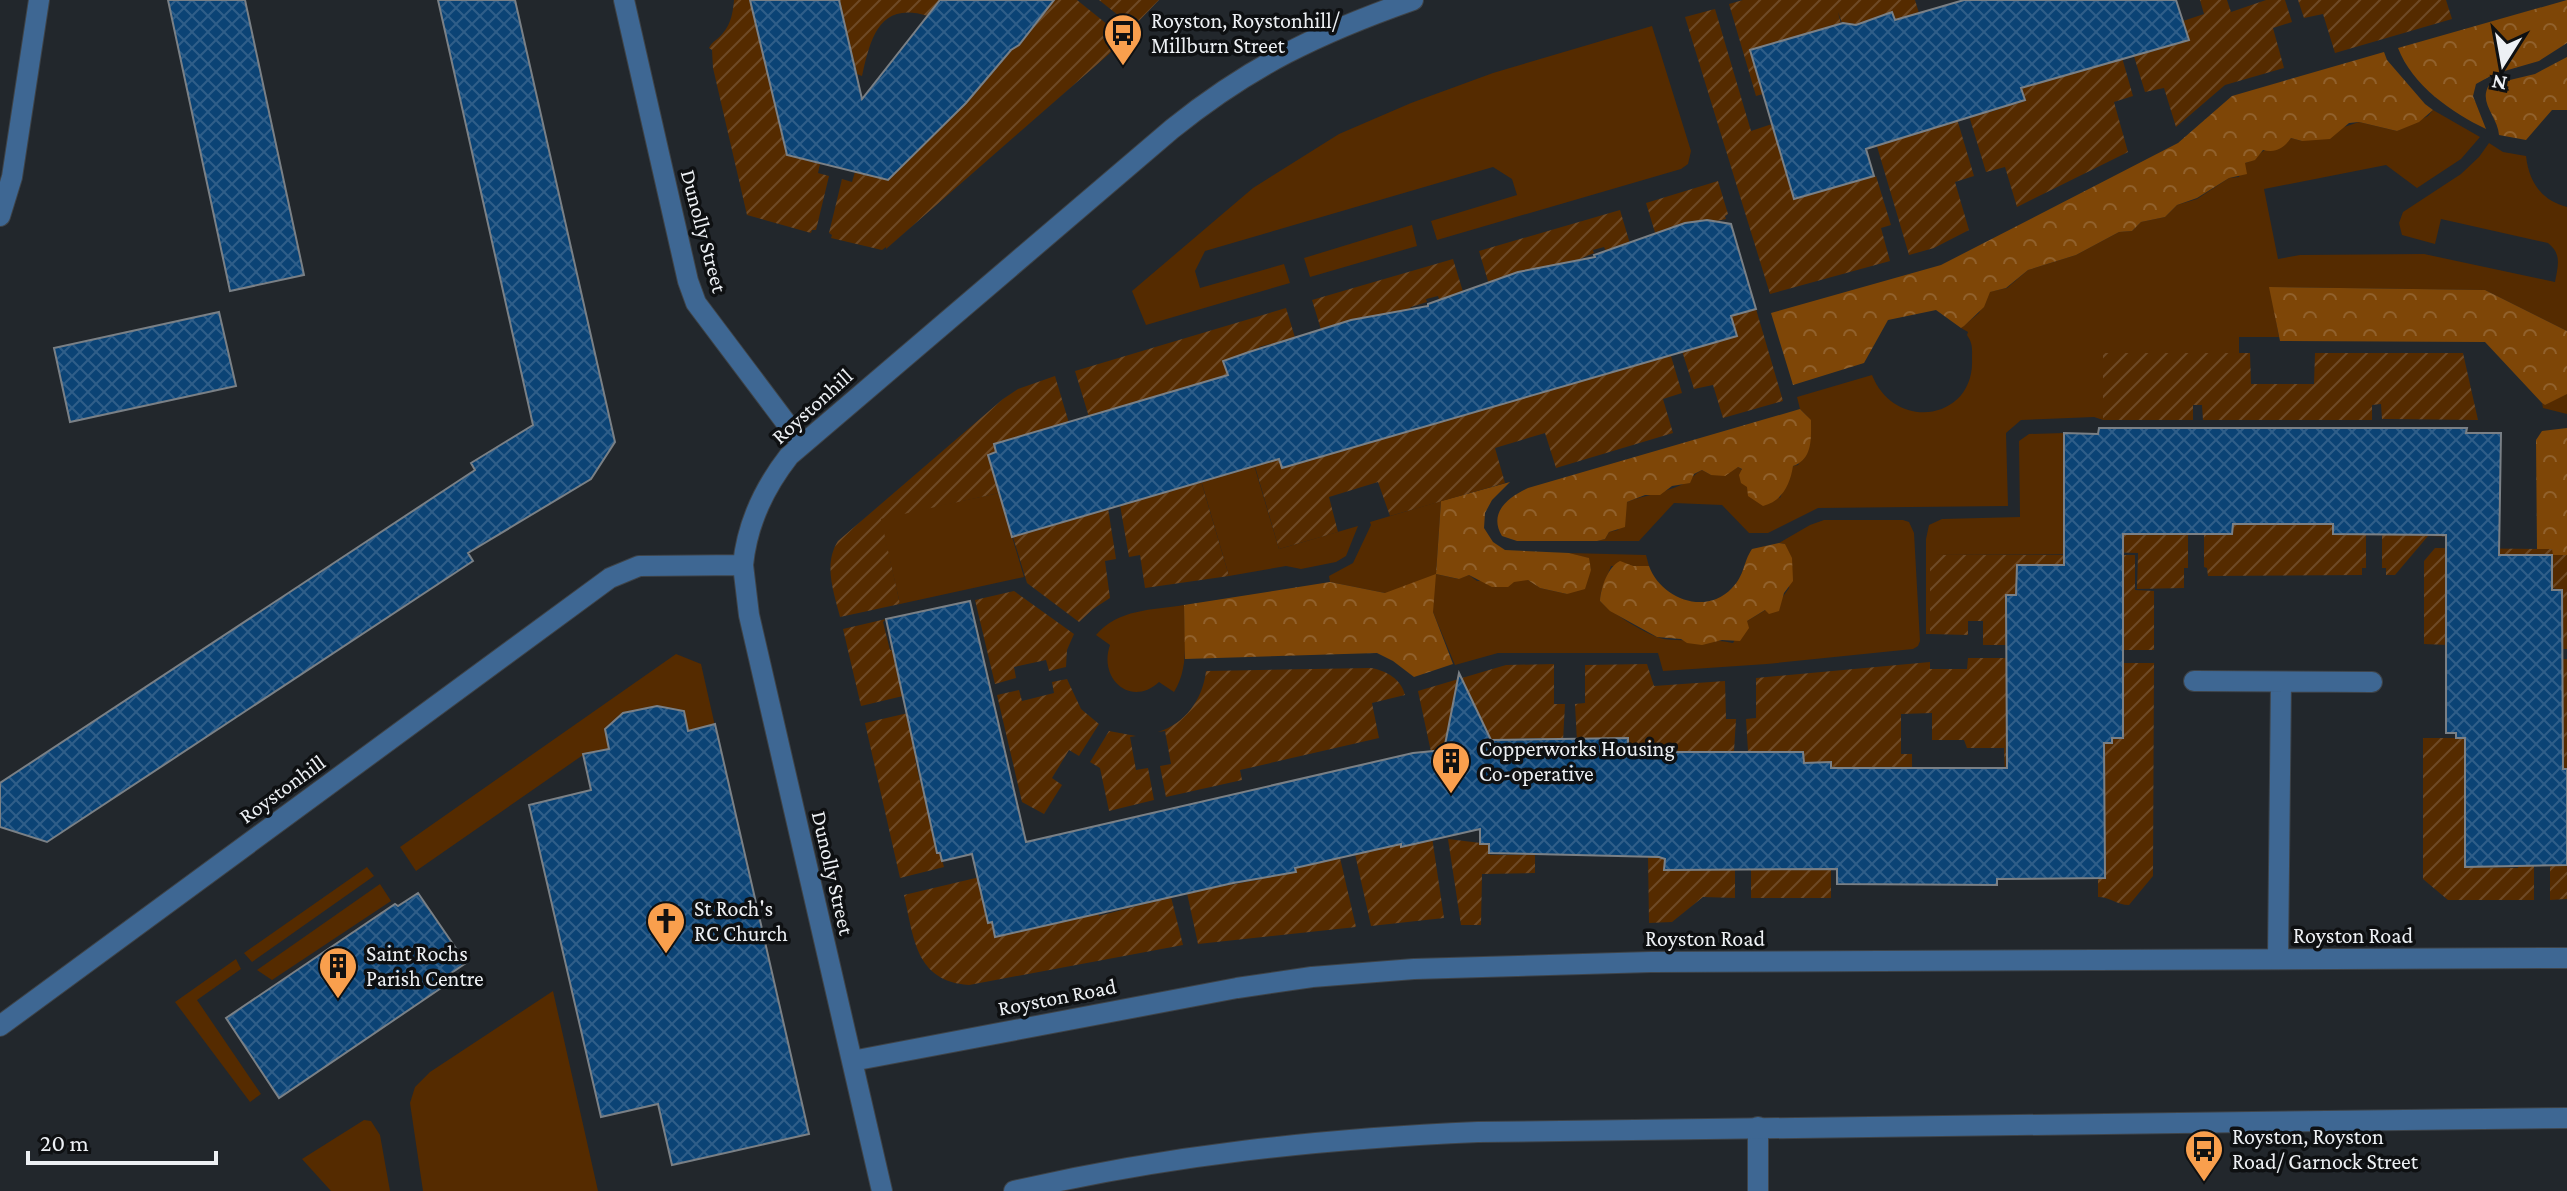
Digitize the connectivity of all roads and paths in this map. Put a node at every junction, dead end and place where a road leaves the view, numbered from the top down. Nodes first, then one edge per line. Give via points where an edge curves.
1 (39, 0) edge
2 (624, 0) edge
3 (1413, 0) edge
4 (0, 216) edge
5 (802, 444) junction
6 (743, 565) junction
7 (2194, 681) dead end
8 (2281, 682) junction
9 (2372, 682) dead end
10 (2567, 958) edge
11 (2278, 959) junction
12 (0, 1026) edge
13 (852, 1061) junction
14 (2567, 1118) edge
15 (1758, 1127) junction
16 (882, 1191) edge
17 (1014, 1191) edge
18 (1758, 1191) edge

1 - 4 street via 12,177
2 - 5 street, Dunolly Street via 696,303
3 - 5 street, Roystonhill via 1287,51 1202,104
5 - 6 street, Roystonhill via 779,469 759,504
6 - 12 street, Roystonhill via 639,566 610,578
6 - 13 street, Dunolly Street via 749,615
7 - 8 street
8 - 9 street
8 - 11 street
10 - 11 street, Royston Road
11 - 13 street, Royston Road via 1608,963 1362,973 1237,988
13 - 16 street, Dunolly Street
14 - 15 street
15 - 17 street via 1336,1139 1167,1160
15 - 18 street

